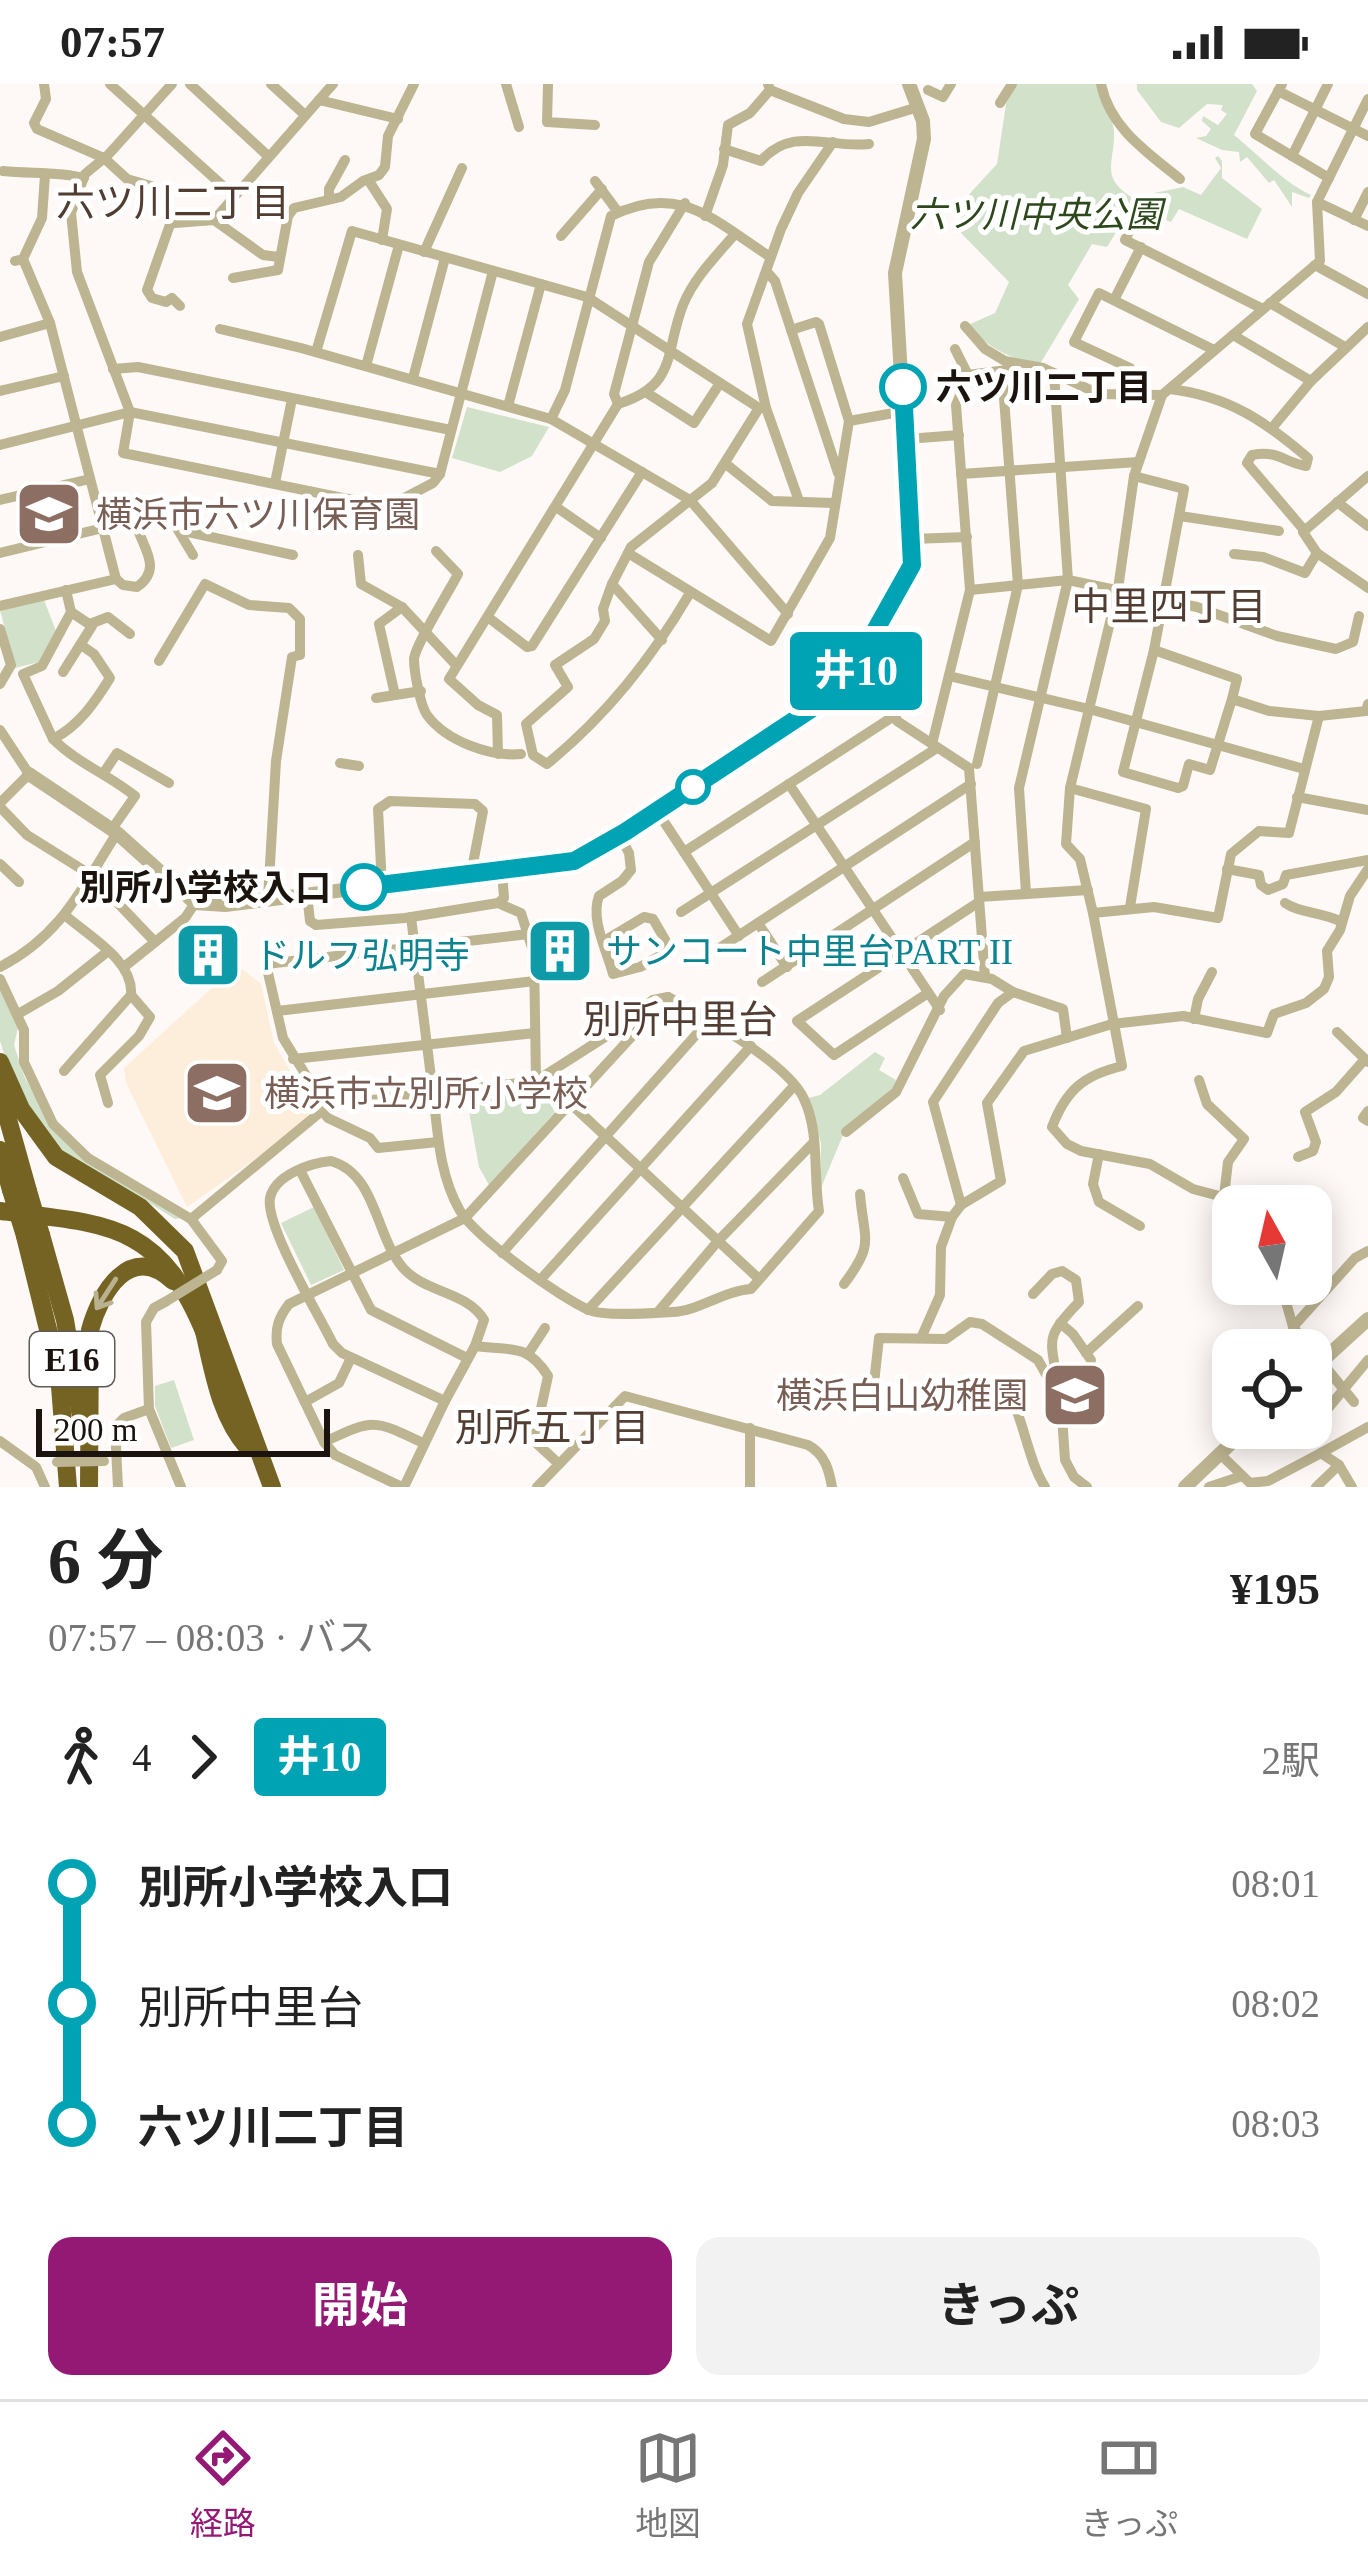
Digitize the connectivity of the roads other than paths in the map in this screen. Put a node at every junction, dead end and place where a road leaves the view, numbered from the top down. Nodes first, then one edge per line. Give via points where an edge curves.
1 (44, 84) edge
2 (110, 84) edge
3 (172, 84) edge
4 (190, 84) edge
5 (272, 84) edge
6 (333, 84) edge
7 (414, 84) edge
8 (506, 84) edge
9 (548, 84) edge
10 (909, 84) edge
11 (951, 84) edge
12 (1012, 84) edge
13 (1101, 84) edge
14 (1328, 84) edge
15 (769, 87) edge
16 (928, 87) edge
17 (1280, 87) edge
18 (1368, 99) edge
19 (319, 100) junction
20 (1000, 103) dead end
21 (917, 106) junction
22 (1315, 110) junction
23 (144, 115) junction
24 (305, 115) junction
25 (398, 119) junction
26 (596, 124) dead end
27 (519, 127) dead end
28 (1353, 129) junction
29 (1368, 136) edge
30 (833, 142) junction
31 (869, 144) dead end
32 (724, 149) junction
33 (268, 156) junction
34 (1292, 156) junction
35 (104, 158) junction
36 (345, 160) dead end
37 (462, 169) dead end
38 (3, 171) dead end
39 (45, 175) junction
40 (84, 178) junction
41 (1180, 178) dead end
42 (1329, 178) junction
43 (369, 181) junction
44 (1368, 192) edge
45 (233, 195) junction
46 (329, 199) junction
47 (1317, 202) junction
48 (685, 203) junction
49 (1141, 207) dead end
50 (618, 212) junction
51 (172, 215) junction
52 (705, 216) junction
53 (214, 220) junction
54 (1354, 220) junction
55 (1368, 226) edge
56 (735, 235) junction
57 (561, 236) dead end
58 (382, 240) junction
59 (399, 244) junction
60 (1141, 247) junction
61 (424, 252) junction
62 (769, 256) junction
63 (279, 257) junction
64 (445, 258) junction
65 (1315, 266) junction
66 (493, 271) junction
67 (767, 273) junction
68 (233, 278) dead end
69 (541, 284) junction
70 (1368, 294) edge
71 (587, 297) junction
72 (1114, 300) junction
73 (180, 306) dead end
74 (1267, 306) junction
75 (50, 323) junction
76 (632, 326) junction
77 (964, 326) dead end
78 (1368, 327) edge
79 (220, 329) dead end
80 (791, 330) junction
81 (1233, 335) junction
82 (0, 337) edge
83 (1345, 347) junction
84 (956, 349) dead end
85 (1214, 350) junction
86 (671, 351) junction
87 (316, 352) junction
88 (366, 366) junction
89 (1022, 366) junction
90 (113, 368) junction
91 (1002, 371) junction
92 (1054, 373) junction
93 (968, 375) junction
94 (64, 376) junction
95 (412, 378) junction
96 (1310, 381) junction
97 (721, 383) junction
98 (0, 391) edge
99 (460, 391) junction
100 (1166, 392) junction
101 (647, 393) junction
102 (1120, 393) junction
103 (292, 398) junction
104 (618, 404) junction
105 (508, 406) junction
106 (762, 408) junction
107 (904, 411) junction
108 (130, 412) junction
109 (550, 419) junction
110 (849, 421) junction
111 (76, 426) junction
112 (1272, 428) junction
113 (451, 430) junction
114 (959, 435) junction
115 (908, 439) junction
116 (283, 443) junction
117 (595, 444) junction
118 (0, 445) edge
119 (1138, 462) junction
120 (726, 464) junction
121 (1060, 467) junction
122 (1010, 471) junction
123 (643, 472) junction
124 (839, 473) junction
125 (440, 474) junction
126 (961, 474) junction
127 (1134, 476) junction
128 (1368, 476) edge
129 (90, 479) junction
130 (274, 484) junction
131 (0, 500) edge
132 (690, 500) junction
133 (799, 501) junction
134 (1337, 502) junction
135 (834, 503) junction
136 (556, 507) junction
137 (1180, 516) junction
138 (1368, 526) edge
139 (103, 528) junction
140 (179, 530) junction
141 (1304, 530) junction
142 (1280, 531) dead end
143 (967, 537) junction
144 (601, 538) junction
145 (912, 539) junction
146 (436, 551) dead end
147 (0, 553) edge
148 (628, 553) junction
149 (1317, 553) junction
150 (293, 554) dead end
151 (1234, 554) dead end
152 (193, 555) dead end
153 (358, 555) dead end
154 (116, 579) junction
155 (1068, 580) junction
156 (611, 584) junction
157 (1018, 585) junction
158 (1368, 588) edge
159 (1118, 589) junction
160 (66, 590) junction
161 (970, 590) junction
162 (690, 592) junction
163 (1166, 600) junction
164 (0, 606) edge
165 (402, 608) junction
166 (71, 612) junction
167 (788, 614) junction
168 (1359, 616) dead end
169 (489, 618) junction
170 (90, 624) junction
171 (0, 629) edge
172 (130, 634) dead end
173 (426, 634) junction
174 (662, 640) junction
175 (81, 645) junction
176 (1154, 650) junction
177 (159, 661) dead end
178 (456, 665) junction
179 (63, 672) dead end
180 (17, 673) junction
181 (854, 674) junction
182 (949, 676) junction
183 (0, 683) edge
184 (995, 687) junction
185 (421, 691) junction
186 (395, 694) junction
187 (376, 698) dead end
188 (1042, 698) junction
189 (1232, 698) junction
190 (1368, 704) edge
191 (1089, 709) junction
192 (894, 716) junction
193 (1319, 716) junction
194 (1136, 722) junction
195 (0, 730) edge
196 (53, 739) junction
197 (1219, 745) junction
198 (934, 746) junction
199 (498, 754) junction
200 (521, 754) dead end
201 (340, 763) dead end
202 (359, 766) dead end
203 (1304, 769) junction
204 (105, 771) junction
205 (29, 774) junction
206 (973, 774) junction
207 (169, 783) dead end
208 (789, 784) junction
209 (1070, 788) junction
210 (1297, 797) junction
211 (0, 805) edge
212 (1368, 810) edge
213 (657, 811) junction
214 (817, 827) junction
215 (114, 831) junction
216 (620, 836) junction
217 (975, 842) junction
218 (684, 852) junction
219 (1368, 860) edge
220 (0, 864) edge
221 (845, 868) junction
222 (1227, 869) junction
223 (1368, 869) edge
224 (502, 871) junction
225 (91, 874) junction
226 (471, 874) junction
227 (21, 884) dead end
228 (382, 885) junction
229 (1088, 890) junction
230 (1026, 893) junction
231 (307, 894) junction
232 (712, 894) junction
233 (268, 898) junction
234 (979, 899) junction
235 (195, 903) junction
236 (1285, 903) dead end
237 (498, 904) junction
238 (1130, 907) junction
239 (874, 911) junction
240 (681, 912) dead end
241 (1093, 913) junction
242 (66, 916) junction
243 (411, 917) junction
244 (1342, 922) junction
245 (758, 923) junction
246 (530, 934) junction
247 (739, 935) junction
248 (604, 941) junction
249 (155, 942) junction
250 (415, 946) junction
251 (715, 951) dead end
252 (107, 952) junction
253 (902, 952) junction
254 (0, 967) edge
255 (124, 967) junction
256 (787, 967) junction
257 (1211, 972) dead end
258 (985, 977) junction
259 (0, 979) edge
260 (535, 981) junction
261 (762, 982) dead end
262 (1013, 992) junction
263 (421, 993) junction
264 (928, 993) junction
265 (131, 995) junction
266 (668, 997) junction
267 (940, 1010) junction
268 (277, 1011) junction
269 (17, 1013) junction
270 (1195, 1018) junction
271 (710, 1019) junction
272 (1112, 1024) junction
273 (1337, 1032) dead end
274 (535, 1033) junction
275 (1067, 1038) junction
276 (427, 1044) junction
277 (751, 1046) junction
278 (293, 1059) junction
279 (1366, 1061) edge
280 (0, 1063) edge
281 (64, 1071) dead end
282 (1199, 1080) dead end
283 (536, 1081) junction
284 (794, 1086) junction
285 (0, 1091) edge
286 (433, 1094) junction
287 (108, 1103) dead end
288 (572, 1105) junction
289 (322, 1111) junction
290 (1368, 1111) edge
291 (1368, 1121) edge
292 (846, 1132) dead end
293 (607, 1140) junction
294 (438, 1142) junction
295 (814, 1142) junction
296 (0, 1150) edge
297 (1099, 1154) junction
298 (1298, 1157) dead end
299 (641, 1168) junction
300 (300, 1170) junction
301 (903, 1178) dead end
302 (1225, 1185) edge
303 (1212, 1193) edge
304 (860, 1194) dead end
305 (8, 1199) edge
306 (961, 1204) junction
307 (683, 1210) junction
308 (952, 1217) junction
309 (465, 1218) junction
310 (191, 1219) junction
311 (1140, 1226) dead end
312 (27, 1234) junction
313 (718, 1241) junction
314 (1368, 1251) edge
315 (394, 1252) junction
316 (502, 1252) junction
317 (352, 1273) junction
318 (542, 1278) junction
319 (758, 1278) junction
320 (844, 1284) dead end
321 (309, 1294) junction
322 (1033, 1294) dead end
323 (1287, 1305) edge
324 (1138, 1306) dead end
325 (588, 1310) junction
326 (658, 1312) junction
327 (204, 1315) junction
328 (1368, 1319) edge
329 (1060, 1323) junction
330 (1293, 1327) joint
331 (545, 1328) dead end
332 (922, 1336) junction
333 (475, 1346) junction
334 (1332, 1352) edge
335 (528, 1354) junction
336 (351, 1358) junction
337 (467, 1358) junction
338 (1368, 1360) edge
339 (1332, 1378) edge
340 (1054, 1382) junction
341 (874, 1383) dead end
342 (1345, 1389) junction
343 (445, 1401) junction
344 (304, 1402) junction
345 (1354, 1402) dead end
346 (1332, 1404) edge
347 (149, 1409) junction
348 (937, 1410) dead end
349 (1368, 1427) edge
350 (750, 1428) junction
351 (0, 1442) edge
352 (324, 1442) junction
353 (423, 1443) junction
354 (252, 1446) junction
355 (1226, 1449) edge
356 (1321, 1453) junction
357 (1220, 1454) junction
358 (110, 1461) junction
359 (559, 1464) junction
360 (1339, 1465) junction
361 (36, 1467) junction
362 (1242, 1476) junction
363 (1190, 1486) edge
364 (45, 1487) edge
365 (68, 1487) edge
366 (87, 1487) edge
367 (118, 1487) edge
368 (181, 1487) edge
369 (262, 1487) edge
370 (272, 1487) edge
371 (403, 1487) edge
372 (537, 1487) edge
373 (749, 1487) edge
374 (832, 1487) edge
375 (1045, 1487) edge
376 (1087, 1487) edge
377 (1208, 1487) edge
378 (1316, 1487) edge
379 (1352, 1487) edge

1 - 35 street via 37,128
2 - 23 street
3 - 23 street
4 - 33 street
5 - 24 street
6 - 19 street
7 - 25 street
8 - 27 street
9 - 26 street via 547,122
10 - 21 street
11 - 16 street via 943,97
12 - 20 street
13 - 41 street via 1114,119
14 - 22 street
15 - 21 street via 844,119 869,122
15 - 32 street via 750,113 728,125
16 - 21 street
17 - 22 street
17 - 34 street via 1255,134
18 - 28 street
19 - 24 street
19 - 25 street
21 - 107 street via 923,141 895,273
22 - 28 street
22 - 34 street
23 - 35 street
23 - 45 street
24 - 33 street
25 - 43 street via 385,167
28 - 29 street
28 - 42 street
30 - 31 street
30 - 32 street via 801,138 761,161
30 - 62 street
32 - 52 street
33 - 45 street
34 - 42 street
35 - 40 street
35 - 51 street via 127,179 151,186
36 - 46 street
37 - 61 street
38 - 39 street
39 - 40 street
39 - 75 street via 42,218 19,260
40 - 90 street via 71,213 76,272
42 - 47 street
43 - 46 street
43 - 58 street via 387,209
44 - 54 street
45 - 53 street
46 - 63 street via 293,208
47 - 54 street
47 - 65 street via 1322,259
48 - 50 street via 638,203
48 - 52 street
48 - 76 street via 649,262
49 - 60 street via 1125,240
50 - 57 street via 599,185
50 - 71 street
51 - 53 street via 185,225
51 - 73 street via 147,290
52 - 56 street
53 - 63 street via 263,255
54 - 55 street
56 - 62 street
56 - 86 street via 684,304
58 - 59 street
58 - 87 street via 352,231
59 - 61 street
59 - 88 street
60 - 72 street
60 - 74 street
61 - 64 street
62 - 67 street
63 - 68 street via 275,272
64 - 66 street
64 - 95 street
65 - 70 street
65 - 74 street
66 - 69 street
66 - 99 street
67 - 80 street
67 - 106 street via 747,332
69 - 71 street
69 - 105 street
71 - 76 street
71 - 109 street
72 - 85 street
72 - 102 street via 1099,293 1074,341 1130,368
74 - 81 street
74 - 83 street
75 - 82 street
75 - 94 street
76 - 86 street
76 - 104 street
77 - 89 street via 994,356
78 - 83 street
79 - 87 street
80 - 110 street via 819,325
80 - 124 street
81 - 85 street
81 - 96 street
83 - 96 street
84 - 93 street
85 - 100 street
86 - 97 street
86 - 101 street
87 - 88 street
88 - 95 street
89 - 91 street
89 - 92 street
90 - 103 street
90 - 108 street
91 - 93 street
91 - 122 street
92 - 102 street via 1100,394
92 - 121 street
93 - 114 street via 956,405
94 - 98 street
94 - 111 street
95 - 99 street
96 - 112 street
97 - 101 street via 694,422
97 - 106 street
99 - 105 street
99 - 113 street
100 - 102 street
100 - 112 street via 1206,393
100 - 119 street
101 - 104 street
103 - 113 street
103 - 116 street
104 - 117 street
105 - 109 street
106 - 120 street
106 - 133 street
107 - 110 street
107 - 115 street
108 - 111 street
108 - 116 street
108 - 130 street via 123,453
109 - 117 street
110 - 124 street
111 - 118 street
111 - 129 street
112 - 141 street via 1309,463 1273,452 1252,455 1249,468
113 - 125 street
114 - 115 street
114 - 126 street
115 - 145 street
116 - 125 street
116 - 130 street
117 - 123 street
117 - 136 street
119 - 121 street
119 - 127 street
120 - 132 street
120 - 133 street via 772,501
121 - 122 street
121 - 155 street
122 - 126 street
122 - 157 street
123 - 132 street
123 - 144 street
124 - 135 street
125 - 130 street via 387,507
126 - 143 street
127 - 137 street via 1184,489
127 - 159 street
128 - 134 street
129 - 131 street
129 - 139 street
132 - 148 street
132 - 167 street
133 - 135 street
134 - 138 street
134 - 141 street
135 - 167 street via 830,538
136 - 144 street
136 - 169 street
137 - 142 street
137 - 163 street
139 - 147 street
139 - 154 street
140 - 150 street
140 - 152 street
140 - 154 street via 169,515 142,520 151,574 130,588
141 - 149 street
143 - 145 street
143 - 161 street
144 - 169 street via 532,646
145 - 181 street via 911,570
146 - 173 street via 458,574
148 - 156 street
148 - 162 street
149 - 151 street via 1305,573
149 - 158 street
153 - 165 street via 361,584
154 - 160 street
155 - 157 street
155 - 159 street
155 - 188 street
156 - 174 street
156 - 174 street via 593,639 555,664 568,687 526,724 533,755 547,764 571,744
157 - 161 street
157 - 184 street
159 - 163 street
159 - 191 street
160 - 164 street
160 - 166 street
161 - 182 street
162 - 167 street via 772,641
162 - 174 street
163 - 168 street via 1336,649 1353,642
163 - 176 street
165 - 173 street
165 - 186 street via 379,625
166 - 170 street
166 - 180 street via 43,667
169 - 178 street
170 - 172 street via 108,617
170 - 175 street
171 - 180 street
173 - 178 street
173 - 185 street via 414,657
175 - 179 street
175 - 196 street via 110,678 89,710
176 - 189 street via 1237,680
176 - 194 street
177 - 233 street via 205,584 249,605 290,608 300,619 300,655 292,657 275,761
178 - 199 street via 449,679 497,715
180 - 183 street
180 - 196 street
181 - 192 street via 892,704
181 - 213 street
182 - 184 street
182 - 198 street
184 - 188 street
184 - 206 street
185 - 186 street
185 - 199 street via 426,713 455,738
186 - 187 street
188 - 191 street
188 - 230 street via 1019,788
189 - 193 street
189 - 197 street
190 - 193 street via 1366,711
191 - 194 street
191 - 209 street
192 - 198 street
192 - 208 street
193 - 203 street
194 - 197 street
194 - 197 street via 1123,772 1183,786 1189,764 1210,770
195 - 205 street
196 - 204 street
197 - 203 street
198 - 206 street
198 - 214 street
199 - 200 street
201 - 202 street
203 - 210 street
204 - 207 street via 117,753
204 - 215 street via 135,796
205 - 211 street
205 - 215 street
206 - 217 street
206 - 221 street
208 - 214 street
208 - 218 street
209 - 229 street via 1066,844 1080,859
209 - 238 street via 1146,809
210 - 212 street
210 - 222 street via 1289,833 1259,831 1231,854
211 - 225 street via 27,835
213 - 216 street
213 - 218 street
214 - 221 street
214 - 232 street
215 - 225 street
215 - 235 street
216 - 224 street via 574,861
216 - 248 street via 631,870 596,902
217 - 234 street
217 - 239 street
218 - 232 street
219 - 222 street via 1286,875 1268,890 1259,875
220 - 227 street
221 - 239 street
221 - 245 street
222 - 238 street via 1218,918
223 - 244 street
224 - 226 street
224 - 237 street
225 - 242 street
225 - 249 street
226 - 228 street
226 - 228 street via 483,811 475,804 390,801 378,809
228 - 231 street
229 - 230 street
229 - 241 street
230 - 234 street
231 - 233 street
231 - 243 street via 316,925
232 - 240 street
232 - 247 street
233 - 235 street
234 - 253 street
234 - 258 street
235 - 249 street
236 - 244 street
237 - 243 street
237 - 246 street via 520,914
238 - 241 street
239 - 253 street
239 - 256 street
241 - 272 street
242 - 252 street
242 - 254 street
243 - 250 street
244 - 270 street via 1327,951 1324,989 1274,1014 1267,1034
245 - 247 street
245 - 256 street
246 - 250 street
246 - 260 street
247 - 251 street
248 - 248 street via 613,974 671,950 644,916
249 - 255 street
250 - 263 street
250 - 268 street via 266,964
252 - 255 street
252 - 269 street
253 - 264 street
253 - 264 street via 797,1021 834,1055
255 - 265 street
256 - 261 street
257 - 270 street
258 - 262 street
258 - 267 street via 964,974
259 - 269 street
260 - 263 street
260 - 274 street
262 - 275 street via 1063,1009
262 - 306 street via 933,1102
263 - 268 street
263 - 276 street
264 - 267 street
265 - 281 street
265 - 287 street via 150,1017 100,1075
266 - 271 street
266 - 283 street
266 - 288 street
267 - 292 street via 896,1092
268 - 278 street
269 - 310 street via 24,1062 53,1124 88,1158
270 - 272 street
271 - 277 street
271 - 293 street
272 - 275 street
272 - 297 street via 1122,1066 1080,1080 1052,1127 1067,1144
273 - 279 street
274 - 276 street
274 - 283 street
275 - 306 street via 1024,1051 983,1100 1003,1176
276 - 278 street
276 - 286 street
277 - 284 street
277 - 299 street
278 - 289 street
279 - 298 street via 1305,1112 1316,1142
280 - 327 highway via 38,1137 70,1168 172,1234
282 - 302 street via 1207,1104 1244,1139 1228,1162
283 - 286 street
284 - 295 street
284 - 307 street
285 - 305 highway, E16
286 - 289 street
286 - 294 street
288 - 293 street
288 - 309 street
289 - 294 street via 378,1148
289 - 310 street
290 - 291 street
293 - 299 street
293 - 316 street
294 - 309 street
295 - 313 street
295 - 319 street via 819,1211
296 - 305 highway, E16
297 - 303 street via 1150,1164
297 - 311 street via 1099,1202
299 - 307 street
299 - 318 street
300 - 315 street via 331,1161 356,1173
300 - 317 street
300 - 321 street via 273,1189 269,1209
301 - 308 street via 918,1214
304 - 320 street via 866,1255
305 - 312 highway, E16, bridge
305 - 312 highway
305 - 327 highway via 143,1243
306 - 308 street
307 - 313 street
307 - 325 street
308 - 332 street via 940,1247 940,1295
309 - 315 street
309 - 316 street
310 - 347 street, bridge via 222,1261 146,1322
312 - 365 highway, E16 via 64,1409
312 - 366 highway, E16 via 75,1370
313 - 319 street
313 - 326 street
314 - 330 street
315 - 317 street
315 - 333 street via 420,1283 479,1312
316 - 318 street
317 - 321 street
317 - 337 street via 371,1310
318 - 325 street
319 - 326 street via 751,1289
321 - 336 street via 333,1344
321 - 344 street via 289,1304 275,1331
322 - 329 street via 1052,1274 1076,1280 1079,1302
323 - 330 street
324 - 329 street via 1089,1356
325 - 326 street
327 - 354 highway
327 -> 366 highway via 164,1273 148,1268 118,1275 104,1289 90,1330
328 - 334 street
329 - 340 street via 1049,1348
331 - 335 street
332 - 340 street via 946,1339 962,1325 982,1324 1038,1360
332 - 341 street via 879,1338
333 - 335 street
333 - 337 street
335 - 359 street via 548,1376 534,1441
336 - 343 street
336 - 344 street via 339,1383
337 - 343 street
338 - 342 street
339 - 342 street
340 - 376 street via 1066,1460
342 - 345 street
342 - 346 street
343 - 353 street
344 - 352 street
347 - 358 street via 118,1422
347 - 368 street
348 - 375 street via 952,1393 1001,1382
349 - 356 street
350 - 359 street via 625,1396
350 - 373 street
350 - 374 street via 818,1450
351 - 361 street
352 - 353 street via 374,1423
352 - 371 street
353 - 371 street
354 - 369 highway
354 - 370 highway
355 - 357 street
356 - 360 street
356 - 362 street via 1268,1481
357 - 362 street
357 - 363 street
358 - 361 street, bridge
358 - 367 street
359 - 372 street
360 - 378 street
360 - 379 street
361 - 364 street
362 - 377 street

